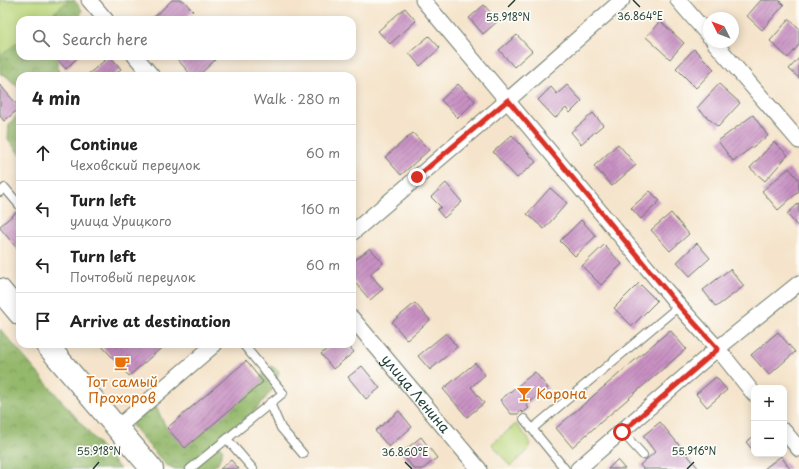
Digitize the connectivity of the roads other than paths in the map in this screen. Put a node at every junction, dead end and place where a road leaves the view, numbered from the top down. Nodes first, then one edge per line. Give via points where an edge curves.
1 (89, 0) edge
2 (423, 0) edge
3 (622, 0) edge
4 (678, 0) edge
5 (103, 16) edge
6 (703, 29) edge
7 (719, 48) edge
8 (138, 60) edge
9 (149, 72) edge
10 (508, 100) junction
11 (799, 141) edge
12 (2, 188) edge
13 (16, 202) edge
14 (356, 230) edge
15 (799, 283) edge
16 (0, 290) edge
17 (679, 306) junction
18 (16, 309) edge
19 (356, 323) edge
20 (49, 348) edge
21 (210, 348) edge
22 (246, 348) edge
23 (718, 349) junction
24 (751, 390) edge
25 (270, 403) junction
26 (524, 419) dead end
27 (117, 428) junction
28 (532, 429) junction
29 (622, 432) junction
30 (787, 435) edge
31 (226, 439) junction
32 (799, 449) edge
33 (303, 454) dead end
34 (643, 455) dead end
35 (152, 469) edge
36 (190, 469) edge
37 (253, 469) edge
38 (479, 469) edge
39 (565, 469) edge
40 (578, 469) edge

1 - 5 street
2 - 10 street
3 - 10 street
4 - 6 street
7 - 11 street
8 - 9 street
10 - 14 street
10 - 17 street
12 - 13 lane
15 - 23 street
16 - 18 main road
17 - 23 street
17 - 28 lane
19 - 38 street, улица Ленина
20 - 27 main road
21 - 27 street
22 - 25 lane via 283,392
23 - 24 street
23 - 29 street
25 - 31 lane
25 - 33 lane via 281,428
26 - 28 lane
27 - 35 main road
28 - 39 lane
29 - 34 lane
29 - 40 street
30 - 32 street
31 - 36 lane
31 - 37 lane

